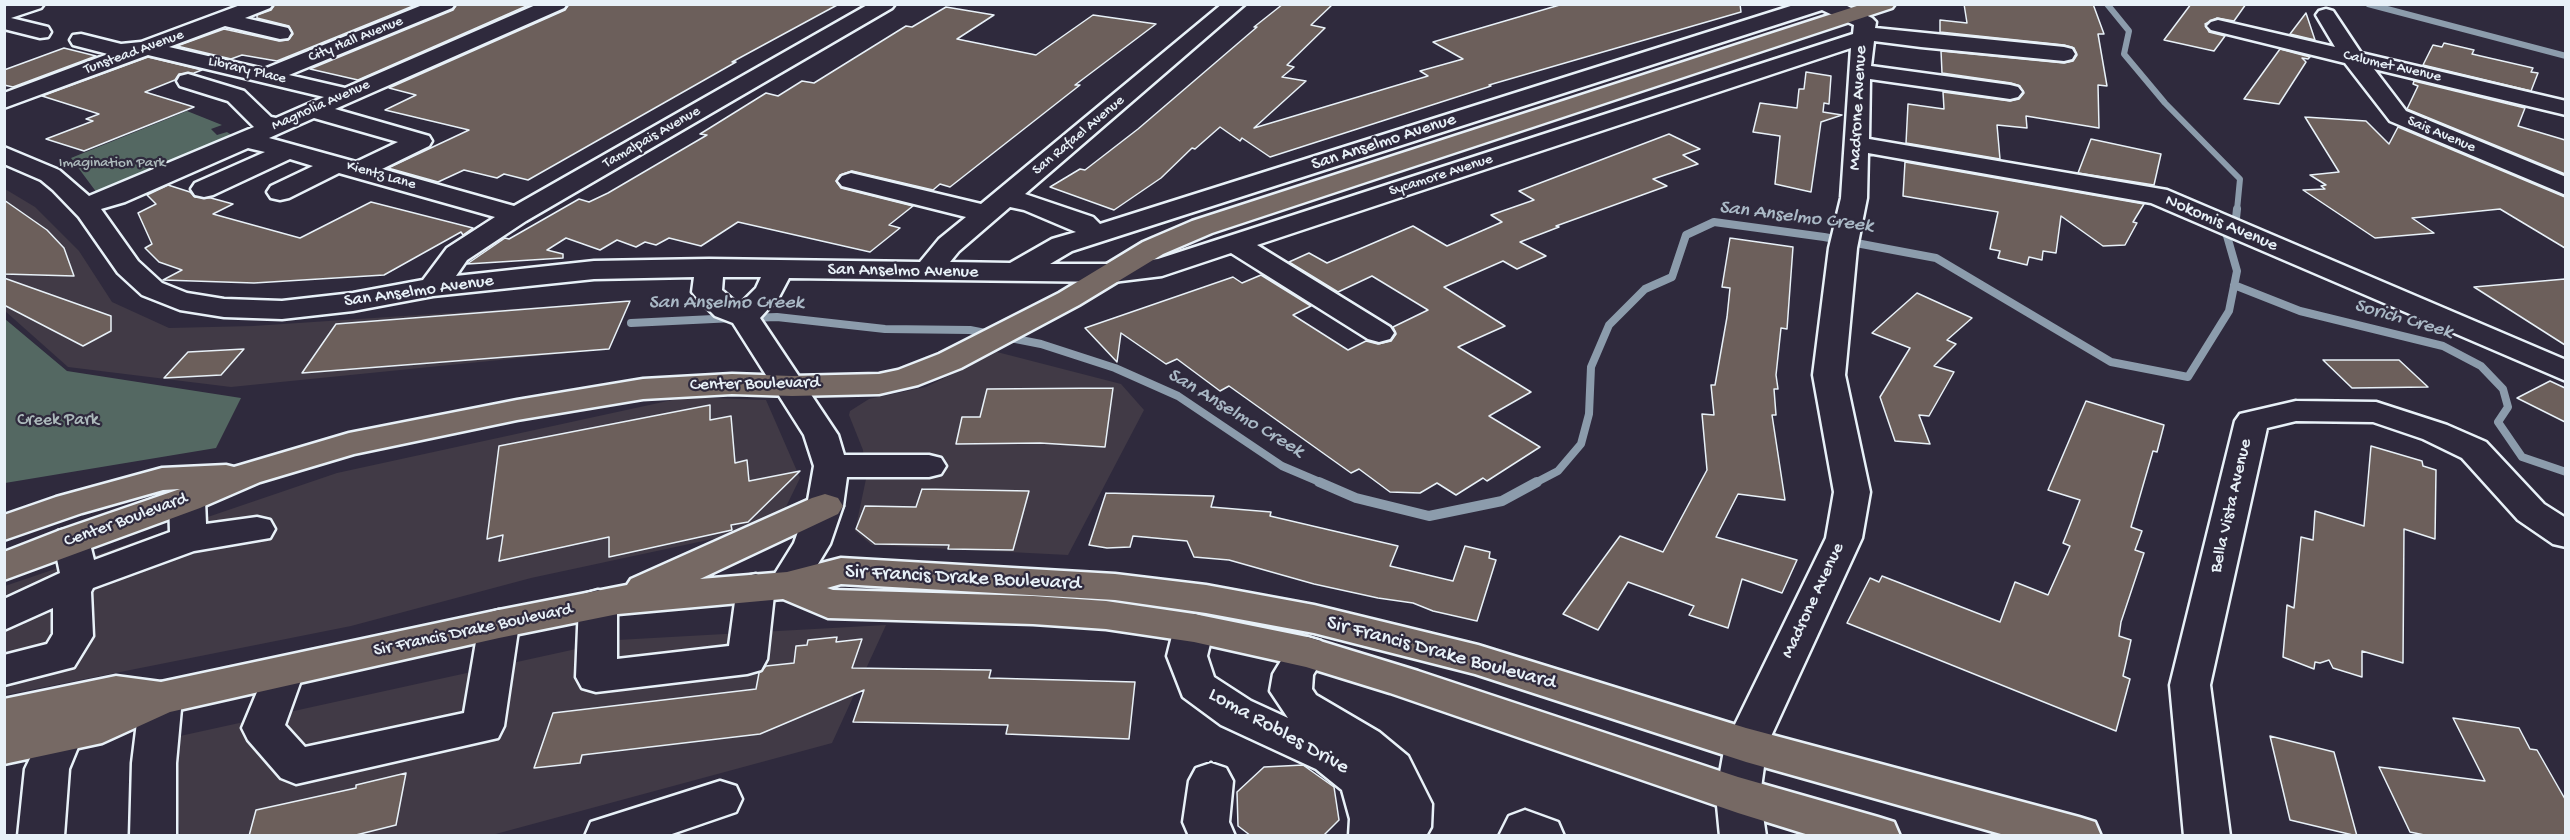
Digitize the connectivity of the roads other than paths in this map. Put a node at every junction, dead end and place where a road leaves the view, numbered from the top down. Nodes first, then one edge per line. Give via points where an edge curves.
1 (34, 4) edge
2 (262, 4) edge
3 (445, 4) edge
4 (557, 4) edge
5 (885, 4) edge
6 (1235, 4) edge
7 (1820, 4) edge
8 (1825, 4) edge
9 (1885, 4) edge
10 (4, 14) edge
11 (2326, 15) dead end
12 (224, 19) junction
13 (4, 23) edge
14 (2217, 26) dead end
15 (1860, 29) junction
16 (40, 32) dead end
17 (280, 33) dead end
18 (81, 40) dead end
19 (147, 48) junction
20 (2064, 54) dead end
21 (2353, 58) junction
22 (1858, 71) junction
23 (272, 76) junction
24 (188, 81) dead end
25 (2010, 92) dead end
26 (234, 95) junction
27 (346, 95) junction
28 (4, 101) edge
29 (2565, 108) edge
30 (310, 110) junction
31 (276, 125) junction
32 (245, 139) junction
33 (1857, 144) junction
34 (288, 151) junction
35 (4, 154) edge
36 (349, 167) junction
37 (851, 181) dead end
38 (2565, 187) edge
39 (204, 189) dead end
40 (280, 192) dead end
41 (84, 206) junction
42 (996, 206) junction
43 (518, 215) junction
44 (1233, 230) junction
45 (1095, 235) junction
46 (709, 268) junction
47 (779, 269) junction
48 (927, 272) junction
49 (1113, 273) junction
50 (1012, 274) junction
51 (433, 287) junction
52 (752, 309) junction
53 (1379, 333) dead end
54 (2565, 372) edge
55 (792, 386) junction
56 (831, 466) junction
57 (928, 466) dead end
58 (249, 474) junction
59 (186, 500) junction
60 (825, 506) junction
61 (4, 517) edge
62 (70, 522) junction
63 (4, 528) edge
64 (257, 529) dead end
65 (2565, 535) edge
66 (189, 539) junction
67 (4, 567) edge
68 (80, 579) junction
69 (771, 586) junction
70 (608, 602) junction
71 (4, 616) edge
72 (499, 624) junction
73 (1194, 628) junction
74 (1307, 652) junction
75 (4, 670) edge
76 (284, 672) junction
77 (161, 698) junction
78 (4, 715) edge
79 (62, 735) junction
80 (1746, 745) junction
81 (4, 747) edge
82 (1211, 781) dead end
83 (720, 799) dead end
84 (1740, 815) edge
85 (41, 836) edge
86 (153, 836) edge
87 (607, 836) edge
88 (1212, 836) edge
89 (1372, 836) edge
90 (1398, 836) edge
91 (1521, 836) edge
92 (1542, 836) edge
93 (1878, 836) edge
94 (2079, 836) edge
95 (2207, 836) edge

1 - 10 street
2 - 12 street, Tunstead Avenue
3 - 23 street, City Hall Avenue
4 - 27 street, Magnolia Avenue
5 - 43 street, Tamalpais Avenue
6 - 42 street, San Rafael Avenue
7 - 45 street, San Anselmo Avenue
8 - 15 street
9 - 15 main road
11 - 21 street, Sais Avenue
12 - 17 street
12 - 19 street, Tunstead Avenue
13 - 16 street
14 - 21 street, Calumet Avenue
15 - 20 street via 1921,32
15 - 22 street, Madrone Avenue
15 - 44 street, Sycamore Avenue
18 - 19 street via 120,51
19 - 23 street, Library Place
19 - 28 street, Tunstead Avenue
21 - 29 street, Calumet Avenue
21 - 38 street, Sais Avenue via 2398,117
22 - 25 street
22 - 33 street, Madrone Avenue
23 - 26 street, City Hall Avenue
23 - 27 street, Library Place
24 - 26 street
26 - 31 street via 263,122
27 - 30 street, Magnolia Avenue
30 - 31 street, Magnolia Avenue
30 - 36 street via 420,141
31 - 32 street, Magnolia Avenue
32 - 34 street, Kientz Lane
32 - 41 street, Magnolia Avenue via 116,196
33 - 54 street, Nokomis Avenue via 2158,196
33 - 80 street, Madrone Avenue via 1854,198 1845,240 1829,375 1852,492 1844,538
34 - 36 street, Kientz Lane
34 - 39 street
35 - 41 street, San Anselmo Avenue via 50,175
36 - 40 street
36 - 43 street, Kientz Lane
37 - 42 street
41 - 51 street, San Anselmo Avenue via 128,267 152,289 180,301 224,308 282,310
42 - 45 street via 1032,204 1083,223
42 - 48 street, San Rafael Avenue via 949,245
43 - 51 street, Tamalpais Avenue via 457,254
44 - 49 main road, Center Boulevard via 1167,241
44 - 53 street
45 - 50 street, San Anselmo Avenue via 1062,245
46 - 47 street, San Anselmo Avenue
46 - 51 street, San Anselmo Avenue via 594,270
46 - 52 street via 707,292 726,310
47 - 48 street, San Anselmo Avenue
47 - 52 street via 769,291
48 - 50 street, San Anselmo Avenue
49 - 50 street
49 - 55 main road, Center Boulevard via 950,360 907,378 879,384
52 - 55 street via 766,347
55 - 56 street via 821,435
55 - 58 main road, Center Boulevard via 732,384 631,391 333,448
56 - 57 street
56 - 60 street
58 - 59 main road, Center Boulevard
58 - 62 main road, Center Boulevard via 162,479
59 - 62 main road, Center Boulevard
59 - 66 street
60 - 69 street via 812,544
60 - 70 main road
61 - 62 main road
62 - 63 main road, Center Boulevard
62 - 67 main road, Center Boulevard
62 - 68 street
64 - 66 street
65 - 95 street, Bella Vista Avenue via 2531,512 2474,450 2435,432 2376,412 2296,411 2252,421 2190,685
66 - 68 street
68 - 71 street
68 - 75 street via 72,590 73,636 60,656
69 - 70 main road, Sir Francis Drake Boulevard
69 - 70 street via 747,660 596,677
69 - 73 main road, Sir Francis Drake Boulevard via 828,604 1034,610 1106,615
69 - 80 main road, Sir Francis Drake Boulevard via 841,571 1094,586 1206,598 1314,619 1478,660
70 - 72 main road, Sir Francis Drake Boulevard
72 - 76 main road, Sir Francis Drake Boulevard
72 - 76 street via 483,726 296,766 263,728
73 - 74 main road, Sir Francis Drake Boulevard
73 - 89 street, Loma Robles Drive via 1187,656 1197,686 1236,713 1331,757 1362,780
74 - 84 main road, Sir Francis Drake Boulevard via 1415,685
74 - 90 street, Loma Robles Drive via 1293,674 1291,691 1301,706 1364,744 1393,768 1410,804 1408,827
76 - 77 main road, Sir Francis Drake Boulevard
77 - 78 main road, Sir Francis Drake Boulevard via 116,692
77 - 79 main road, Sir Francis Drake Boulevard via 102,726
77 - 86 street via 154,763
79 - 81 main road, Sir Francis Drake Boulevard
79 - 85 street via 47,769
80 - 84 street, Madrone Avenue
80 - 94 main road, Sir Francis Drake Boulevard
82 - 88 street via 1206,822
83 - 87 street
84 - 93 main road, Sir Francis Drake Boulevard
91 - 92 street via 1525,829

